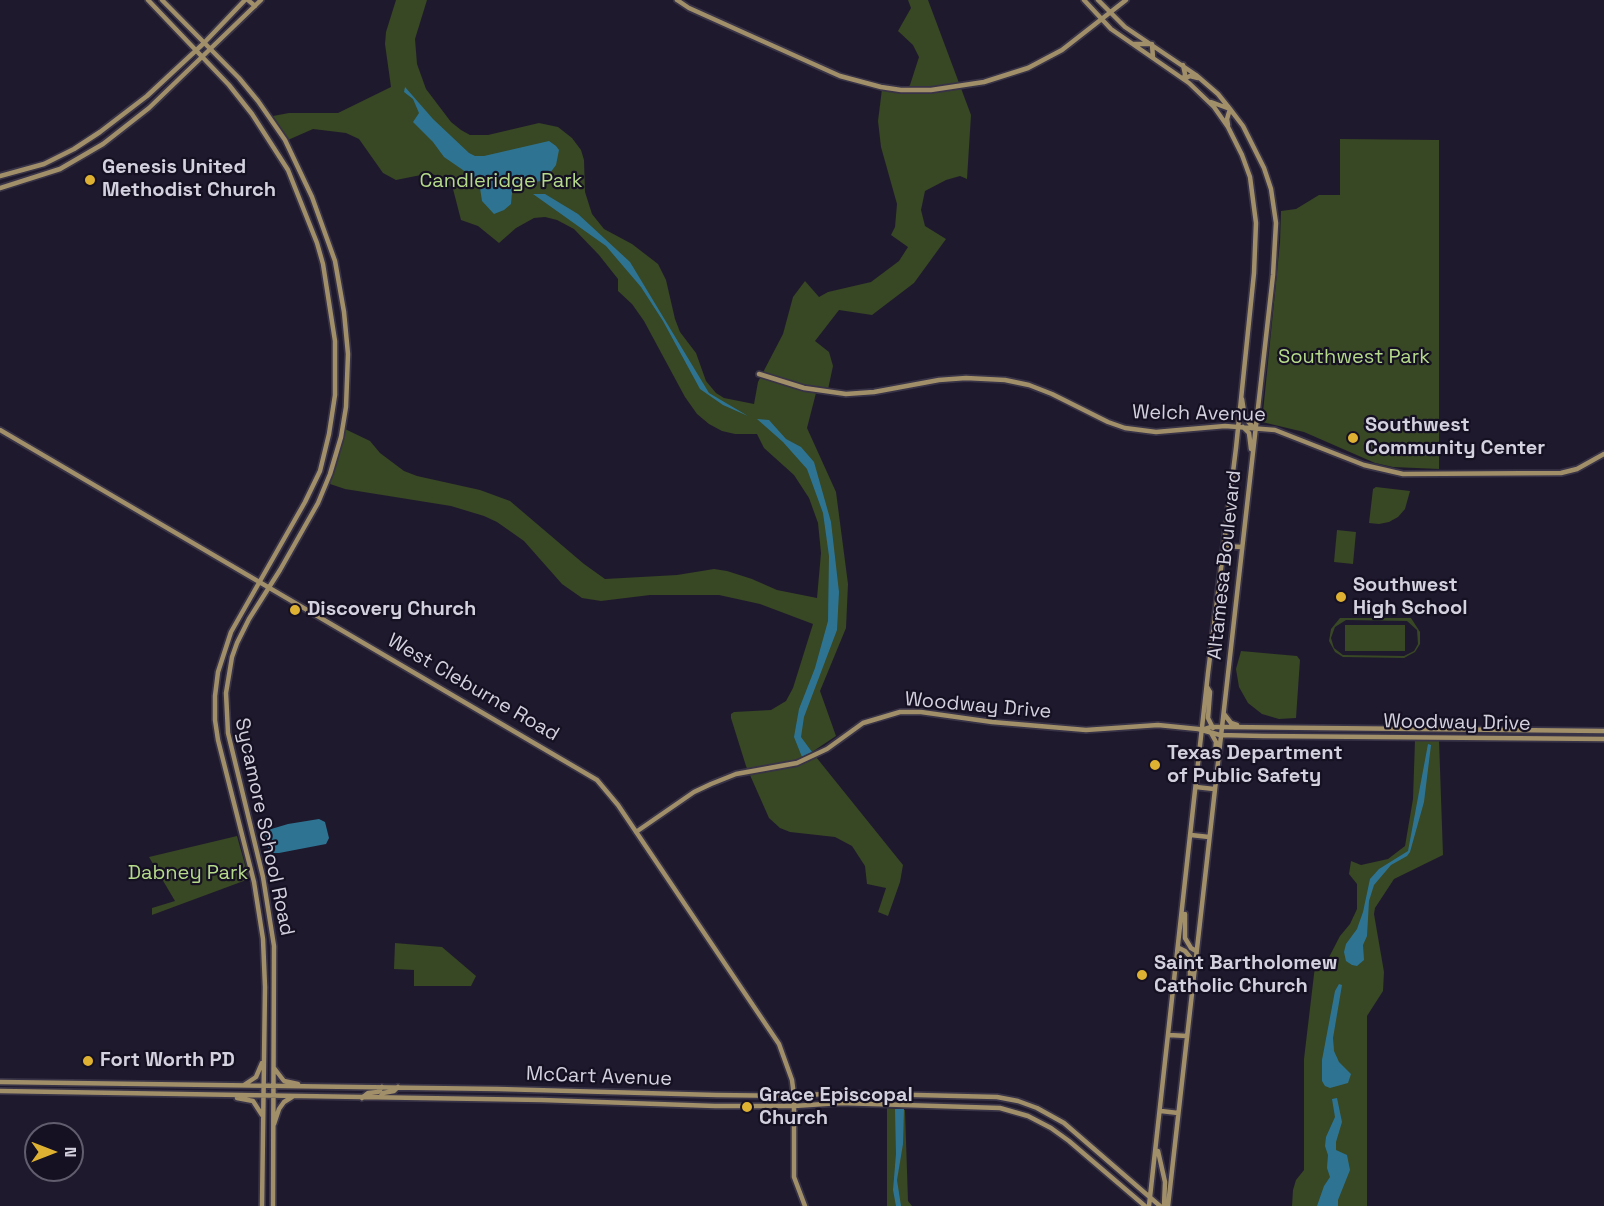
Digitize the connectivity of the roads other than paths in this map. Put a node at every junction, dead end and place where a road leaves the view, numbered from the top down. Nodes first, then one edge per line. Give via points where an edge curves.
1 (148, 0) edge
2 (162, 0) edge
3 (247, 0) edge
4 (261, 0) edge
5 (677, 0) edge
6 (1084, 0) edge
7 (1098, 0) edge
8 (1126, 0) edge
9 (255, 6) junction
10 (1109, 13) junction
11 (1101, 20) junction
12 (204, 43) junction
13 (1132, 44) junction
14 (1152, 44) junction
15 (196, 50) junction
16 (210, 50) junction
17 (203, 57) junction
18 (1153, 58) junction
19 (1183, 65) junction
20 (1184, 79) junction
21 (1202, 80) junction
22 (258, 101) junction
23 (1209, 101) junction
24 (248, 108) junction
25 (1230, 109) junction
26 (131, 110) junction
27 (138, 118) junction
28 (1228, 127) junction
29 (0, 176) edge
30 (0, 188) edge
31 (759, 374) dead end
32 (1241, 389) junction
33 (1238, 426) junction
34 (1254, 427) junction
35 (0, 430) edge
36 (1604, 454) edge
37 (1252, 456) junction
38 (1224, 546) junction
39 (1242, 547) junction
40 (260, 581) junction
41 (269, 587) junction
42 (1207, 687) junction
43 (1223, 711) junction
44 (1221, 727) junction
45 (1246, 727) junction
46 (1264, 727) junction
47 (1207, 729) junction
48 (1464, 730) junction
49 (1471, 730) junction
50 (1604, 730) edge
51 (1212, 734) junction
52 (1220, 735) junction
53 (1263, 736) junction
54 (1453, 737) junction
55 (1464, 737) junction
56 (1604, 739) edge
57 (233, 756) junction
58 (222, 759) junction
59 (1216, 771) junction
60 (1196, 787) junction
61 (1214, 789) junction
62 (636, 832) junction
63 (1191, 835) junction
64 (1209, 837) junction
65 (268, 903) junction
66 (258, 905) junction
67 (1183, 909) junction
68 (1179, 948) junction
69 (1196, 951) junction
70 (1193, 986) junction
71 (264, 1007) junction
72 (274, 1008) junction
73 (1169, 1035) junction
74 (1187, 1036) junction
75 (264, 1054) junction
76 (274, 1068) junction
77 (0, 1082) edge
78 (184, 1085) junction
79 (242, 1086) junction
80 (263, 1086) junction
81 (273, 1086) junction
82 (306, 1087) junction
83 (382, 1087) junction
84 (398, 1088) junction
85 (0, 1091) edge
86 (851, 1093) junction
87 (184, 1094) junction
88 (225, 1095) junction
89 (716, 1095) junction
90 (263, 1096) junction
91 (273, 1096) junction
92 (794, 1096) junction
93 (292, 1097) junction
94 (362, 1098) junction
95 (381, 1098) junction
96 (850, 1104) junction
97 (715, 1106) junction
98 (794, 1107) junction
99 (1161, 1111) junction
100 (1178, 1113) junction
101 (263, 1117) junction
102 (273, 1129) junction
103 (1157, 1145) junction
104 (1153, 1179) junction
105 (1138, 1186) junction
106 (262, 1187) junction
107 (273, 1187) junction
108 (1150, 1197) junction
109 (262, 1206) edge
110 (273, 1206) edge
111 (805, 1206) edge
112 (1148, 1206) edge
113 (1164, 1206) edge

1 - 15 main road, Sycamore School Road
2 - 12 main road, Sycamore School Road
3 - 9 main road
3 - 12 main road
4 - 9 main road
5 - 11 main road via 840,76 902,90 956,88 1028,68 1062,50
6 - 11 main road, Altamesa Boulevard
7 - 10 main road, Altamesa Boulevard
8 - 10 main road
9 - 16 main road
10 - 11 main road
10 - 14 main road, Altamesa Boulevard
11 - 13 main road, Altamesa Boulevard
12 - 15 main road
12 - 16 main road, Sycamore School Road
13 - 14 main road
13 - 18 main road, Altamesa Boulevard
14 - 18 main road
14 - 19 main road, Altamesa Boulevard
15 - 17 main road, Sycamore School Road
15 - 26 main road
16 - 17 main road
16 - 22 main road, Sycamore School Road
17 - 24 main road, Sycamore School Road
17 - 27 main road
18 - 20 main road, Altamesa Boulevard
19 - 20 main road
19 - 21 main road, Altamesa Boulevard
20 - 21 main road via 1190,76
20 - 23 main road, Altamesa Boulevard
21 - 25 main road, Altamesa Boulevard
22 - 24 main road
22 - 41 main road, Sycamore School Road via 285,140 335,261 349,372 342,430 330,474 318,503
23 - 25 main road
23 - 28 main road, Altamesa Boulevard
24 - 40 main road, Sycamore School Road via 288,170 317,243 329,297 335,361 334,404 320,471
25 - 28 main road
25 - 34 main road, Altamesa Boulevard via 1269,178 1275,210 1276,238
26 - 27 main road
26 - 29 main road via 60,156
27 - 30 main road via 60,169
28 - 32 main road, Altamesa Boulevard via 1250,177 1256,223
31 - 33 main road, Welch Avenue via 804,388 846,394 939,380 992,378 1029,385 1108,422 1135,430
32 - 33 main road, Altamesa Boulevard
32 - 34 main road via 1245,418
33 - 34 main road, Welch Avenue
33 - 37 main road via 1249,433
33 - 38 main road, Altamesa Boulevard
34 - 36 main road, Welch Avenue via 1275,430 1364,465 1403,474 1561,473
34 - 37 main road, Altamesa Boulevard
35 - 40 main road, West Cleburne Road
37 - 39 main road, Altamesa Boulevard
38 - 39 main road
38 - 42 main road, Altamesa Boulevard
39 - 43 main road, Altamesa Boulevard
40 - 41 main road, West Cleburne Road
40 - 58 main road, Sycamore School Road via 231,632 218,672 215,720
41 - 57 main road, Sycamore School Road via 232,657 225,706
41 - 62 main road, West Cleburne Road via 586,772 608,792
42 - 47 main road, Altamesa Boulevard
42 - 47 main road
43 - 44 main road, Altamesa Boulevard
43 - 45 main road via 1231,723
44 - 45 main road, Woodway Drive
44 - 47 main road, Woodway Drive
44 - 52 main road, Altamesa Boulevard
45 - 46 main road, Woodway Drive
46 - 48 main road, Woodway Drive
46 - 53 main road
47 - 51 main road, Woodway Drive
47 - 52 main road
47 - 60 main road, Altamesa Boulevard
47 - 62 main road, Woodway Drive via 1158,725 1086,730 903,711 863,723 797,763 736,774 711,784
48 - 49 main road, Woodway Drive
48 - 54 main road
49 - 50 main road, Woodway Drive
49 - 55 main road
51 - 52 main road, Woodway Drive
51 - 59 main road via 1216,742
52 - 53 main road, Woodway Drive
52 - 59 main road, Altamesa Boulevard
53 - 54 main road, Woodway Drive
54 - 55 main road, Woodway Drive
55 - 56 main road, Woodway Drive
57 - 58 main road
57 - 65 main road, Sycamore School Road
58 - 66 main road, Sycamore School Road
59 - 61 main road, Altamesa Boulevard
60 - 61 main road
60 - 63 main road, Altamesa Boulevard
61 - 64 main road, Altamesa Boulevard
62 - 92 main road, West Cleburne Road via 779,1044 790,1070
63 - 64 main road
63 - 67 main road, Altamesa Boulevard
64 - 69 main road, Altamesa Boulevard
65 - 66 main road
65 - 72 main road, Sycamore School Road via 274,946
66 - 71 main road, Sycamore School Road via 264,953
67 - 68 main road, Altamesa Boulevard
67 - 69 main road via 1185,938
68 - 70 main road via 1190,957
68 - 73 main road, Altamesa Boulevard
69 - 70 main road, Altamesa Boulevard
70 - 74 main road, Altamesa Boulevard
71 - 72 main road
71 - 75 main road, Sycamore School Road
72 - 76 main road, Sycamore School Road
73 - 74 main road
73 - 99 main road, Altamesa Boulevard
74 - 100 main road, Altamesa Boulevard
75 - 79 main road via 259,1073
75 - 80 main road, Sycamore School Road
76 - 81 main road, Sycamore School Road
76 - 82 main road via 284,1081
77 - 78 main road, McCart Avenue
78 - 79 main road, McCart Avenue
78 - 87 main road
79 - 80 main road, McCart Avenue
80 - 81 main road, McCart Avenue
80 - 90 main road, Sycamore School Road
81 - 82 main road, McCart Avenue
81 - 91 main road, Sycamore School Road
82 - 83 main road, McCart Avenue
83 - 84 main road, McCart Avenue
83 - 94 main road
84 - 89 main road, McCart Avenue
84 - 95 main road via 383,1092
85 - 87 main road, McCart Avenue
86 - 92 main road, McCart Avenue
86 - 96 main road
86 - 105 main road, McCart Avenue via 978,1095 1018,1101 1064,1124
87 - 88 main road, McCart Avenue
88 - 90 main road, McCart Avenue
88 - 101 main road via 253,1101
89 - 92 main road, McCart Avenue
89 - 97 main road
90 - 91 main road, McCart Avenue
90 - 101 main road, Sycamore School Road
91 - 93 main road, McCart Avenue
91 - 102 main road, Sycamore School Road
92 - 98 main road, West Cleburne Road
93 - 94 main road, McCart Avenue
93 - 102 main road via 279,1109
94 - 95 main road, McCart Avenue
95 - 97 main road, McCart Avenue
96 - 98 main road, McCart Avenue
96 - 112 main road, McCart Avenue via 979,1106 1028,1116 1069,1141
97 - 98 main road, McCart Avenue
98 - 111 main road, West Cleburne Road via 794,1178
99 - 100 main road
99 - 103 main road, Altamesa Boulevard
100 - 113 main road, Altamesa Boulevard
101 - 106 main road, Sycamore School Road
102 - 107 main road, Sycamore School Road
103 - 104 main road, Altamesa Boulevard
103 - 113 main road via 1165,1182
104 - 105 main road
104 - 108 main road, Altamesa Boulevard
105 - 108 main road, McCart Avenue
106 - 107 main road
106 - 109 main road, Sycamore School Road
107 - 110 main road, Sycamore School Road
108 - 112 main road, Altamesa Boulevard
108 - 113 main road, McCart Avenue

